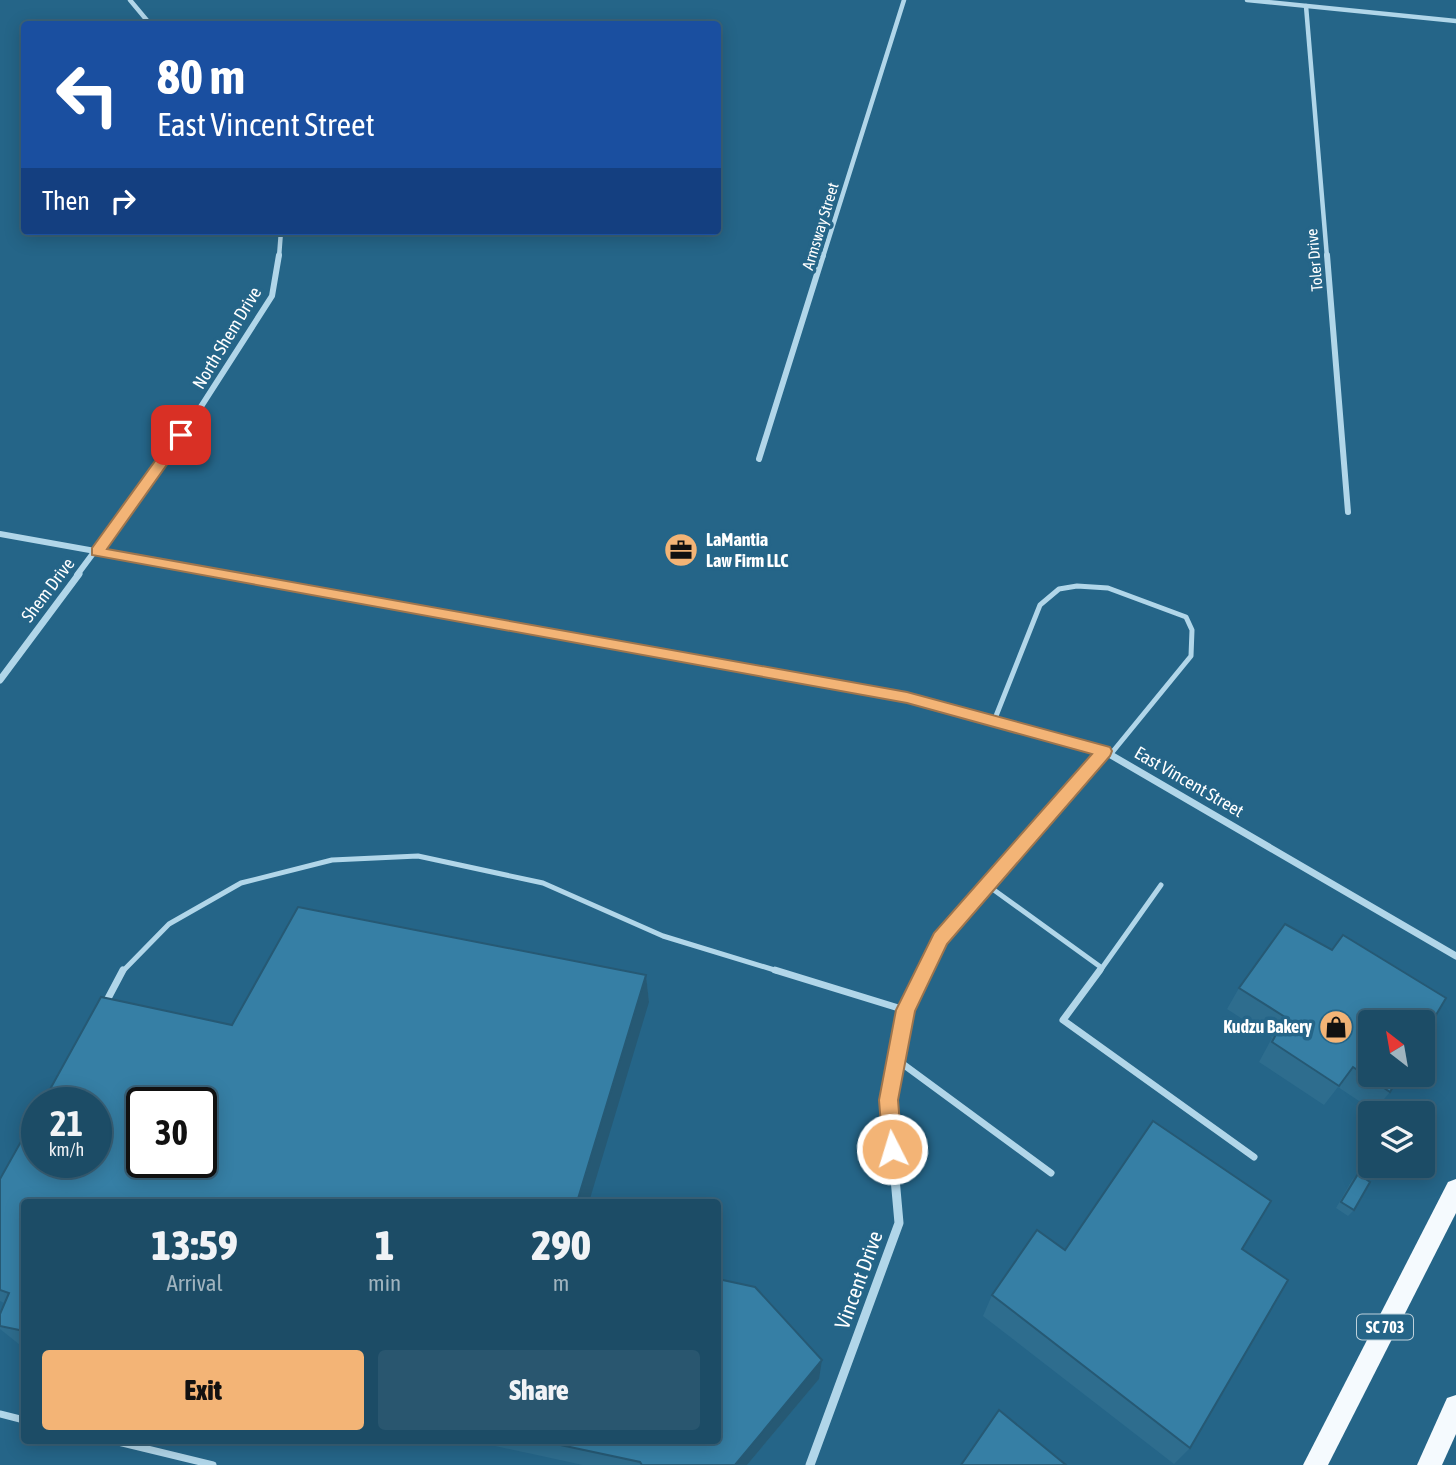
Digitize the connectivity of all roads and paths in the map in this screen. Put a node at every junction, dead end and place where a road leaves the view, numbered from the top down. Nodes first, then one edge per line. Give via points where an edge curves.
1 (130, 0) edge
2 (904, 0) edge
3 (1247, 0) edge
4 (1306, 6) junction
5 (148, 21) edge
6 (1456, 22) edge
7 (281, 235) edge
8 (760, 459) dead end
9 (1348, 512) dead end
10 (0, 534) edge
11 (97, 552) junction
12 (0, 680) edge
13 (994, 721) junction
14 (1107, 753) junction
15 (987, 885) junction
16 (1161, 885) dead end
17 (1456, 956) edge
18 (1102, 968) junction
19 (104, 1006) edge
20 (905, 1010) junction
21 (896, 1059) junction
22 (1254, 1157) dead end
23 (1051, 1173) dead end
24 (1456, 1190) edge
25 (1456, 1407) edge
26 (0, 1414) edge
27 (21, 1419) edge
28 (126, 1444) edge
29 (213, 1465) edge
30 (810, 1465) edge
31 (1315, 1465) edge
32 (1429, 1465) edge

1 - 5 street
2 - 8 street, Armsway Street
3 - 4 street
4 - 6 street
4 - 9 street, Toler Drive
7 - 11 street, North Shem Drive via 272,296 195,415
10 - 11 street
11 - 12 street, Shem Drive
11 - 13 street, East Vincent Street via 907,698
13 - 14 street, East Vincent Street
13 - 14 lane via 1040,605 1059,589 1108,588 1186,617 1192,630 1191,656
14 - 15 street, Vincent Drive
14 - 17 street, East Vincent Street
15 - 18 lane
15 - 20 street, Vincent Drive via 940,938
16 - 18 lane
18 - 22 lane via 1063,1020
19 - 20 lane via 123,970 169,923 241,883 332,860 418,856 543,883 663,936
20 - 21 street, Vincent Drive
21 - 23 lane
21 - 30 street, Vincent Drive via 888,1100 899,1223
24 - 31 main road, SC 703
25 - 32 main road
26 - 27 lane
28 - 29 lane

